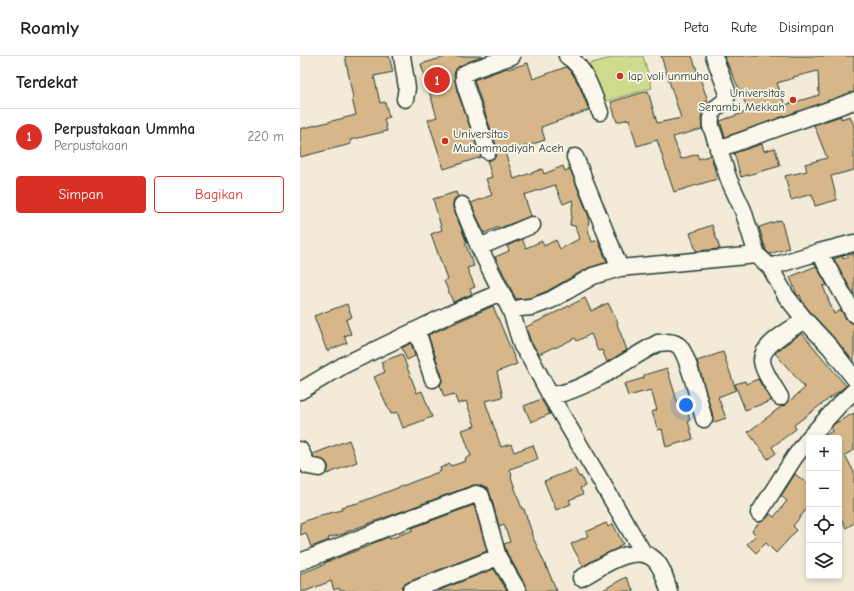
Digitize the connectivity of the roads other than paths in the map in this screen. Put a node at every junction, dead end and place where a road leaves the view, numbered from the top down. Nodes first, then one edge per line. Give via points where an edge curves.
1 (402, 56) edge
2 (512, 56) edge
3 (566, 56) edge
4 (714, 56) edge
5 (405, 99) dead end
6 (854, 101) edge
7 (600, 112) dead end
8 (718, 149) junction
9 (488, 151) dead end
10 (575, 157) dead end
11 (462, 205) dead end
12 (532, 225) dead end
13 (854, 243) edge
14 (478, 247) junction
15 (819, 252) junction
16 (757, 255) junction
17 (770, 267) junction
18 (620, 268) junction
19 (501, 292) junction
20 (511, 311) junction
21 (854, 314) edge
22 (805, 320) junction
23 (417, 331) junction
24 (854, 378) edge
25 (433, 379) dead end
26 (300, 391) edge
27 (854, 391) edge
28 (550, 395) junction
29 (780, 397) dead end
30 (704, 419) dead end
31 (812, 435) edge
32 (806, 442) edge
33 (300, 450) edge
34 (319, 468) dead end
35 (759, 512) dead end
36 (644, 554) junction
37 (498, 557) junction
38 (300, 562) edge
39 (582, 578) dead end
40 (434, 587) edge
41 (411, 591) edge
42 (518, 591) edge
43 (669, 591) edge

1 - 5 street via 407,81
2 - 9 street via 464,74 466,88
3 - 7 street via 574,60 583,71
4 - 8 street via 728,96 712,112 710,118
6 - 8 street
8 - 16 street via 743,210
10 - 18 street
11 - 14 street
12 - 14 street
13 - 15 street
14 - 19 street
15 - 17 street
15 - 21 street
16 - 17 street
16 - 18 street
17 - 22 street via 786,296
18 - 20 street via 594,276 551,300
19 - 20 street
19 - 23 street
20 - 28 street via 522,346
22 - 24 street
22 - 29 street via 777,339 763,354 762,361 768,377
23 - 25 street
23 - 26 street via 344,366
27 - 31 street
28 - 30 street via 564,394 658,343 669,342 680,347 687,361
28 - 36 street
32 - 35 street
33 - 34 street via 308,466
36 - 39 street via 632,553 620,557
36 - 43 street via 655,560
37 - 38 street via 481,496 476,494
37 - 40 street
37 - 42 street
40 - 41 street

